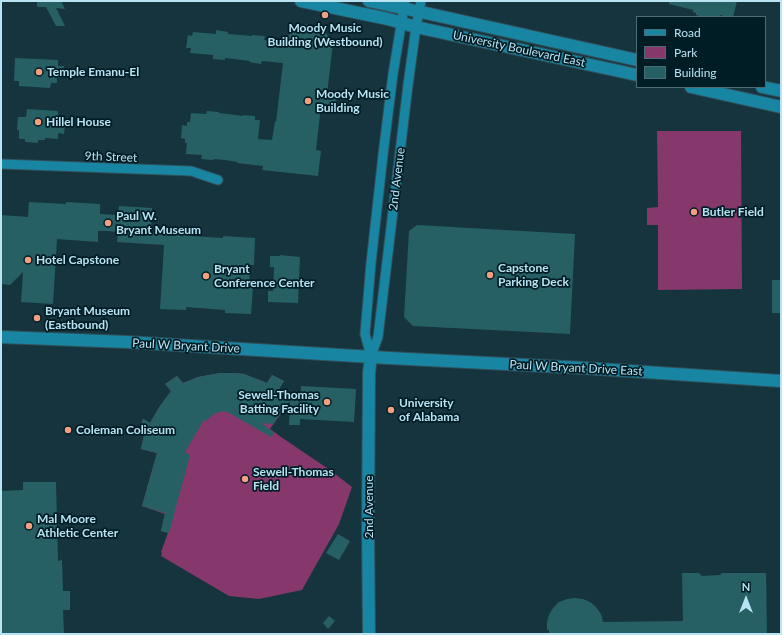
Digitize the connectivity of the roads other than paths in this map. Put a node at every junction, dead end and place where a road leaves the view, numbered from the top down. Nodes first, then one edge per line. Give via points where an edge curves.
1 (301, 1) edge
2 (370, 1) edge
3 (405, 5) edge
4 (420, 6) edge
5 (402, 23) junction
6 (416, 27) junction
7 (636, 60) edge
8 (636, 75) edge
9 (695, 88) edge
10 (766, 88) edge
11 (781, 91) edge
12 (781, 107) edge
13 (1, 164) edge
14 (218, 180) dead end
15 (1, 337) edge
16 (371, 356) junction
17 (781, 381) edge
18 (370, 634) edge

1 - 5 main road, University Boulevard East
2 - 3 main road, University Boulevard East
3 - 4 main road, University Boulevard East
3 - 5 street, 2nd Avenue
4 - 6 street, 2nd Avenue
4 - 7 main road, University Boulevard East
5 - 6 main road, University Boulevard East
5 - 16 street, 2nd Avenue via 393,74 371,263 365,334
6 - 8 main road, University Boulevard East
6 - 16 street, 2nd Avenue via 378,337
9 - 12 main road
10 - 11 main road
13 - 14 street, 9th Street via 191,171
15 - 16 main road, Paul W Bryant Drive
16 - 17 main road, Paul W Bryant Drive East
16 - 18 main road, 2nd Avenue via 368,530

